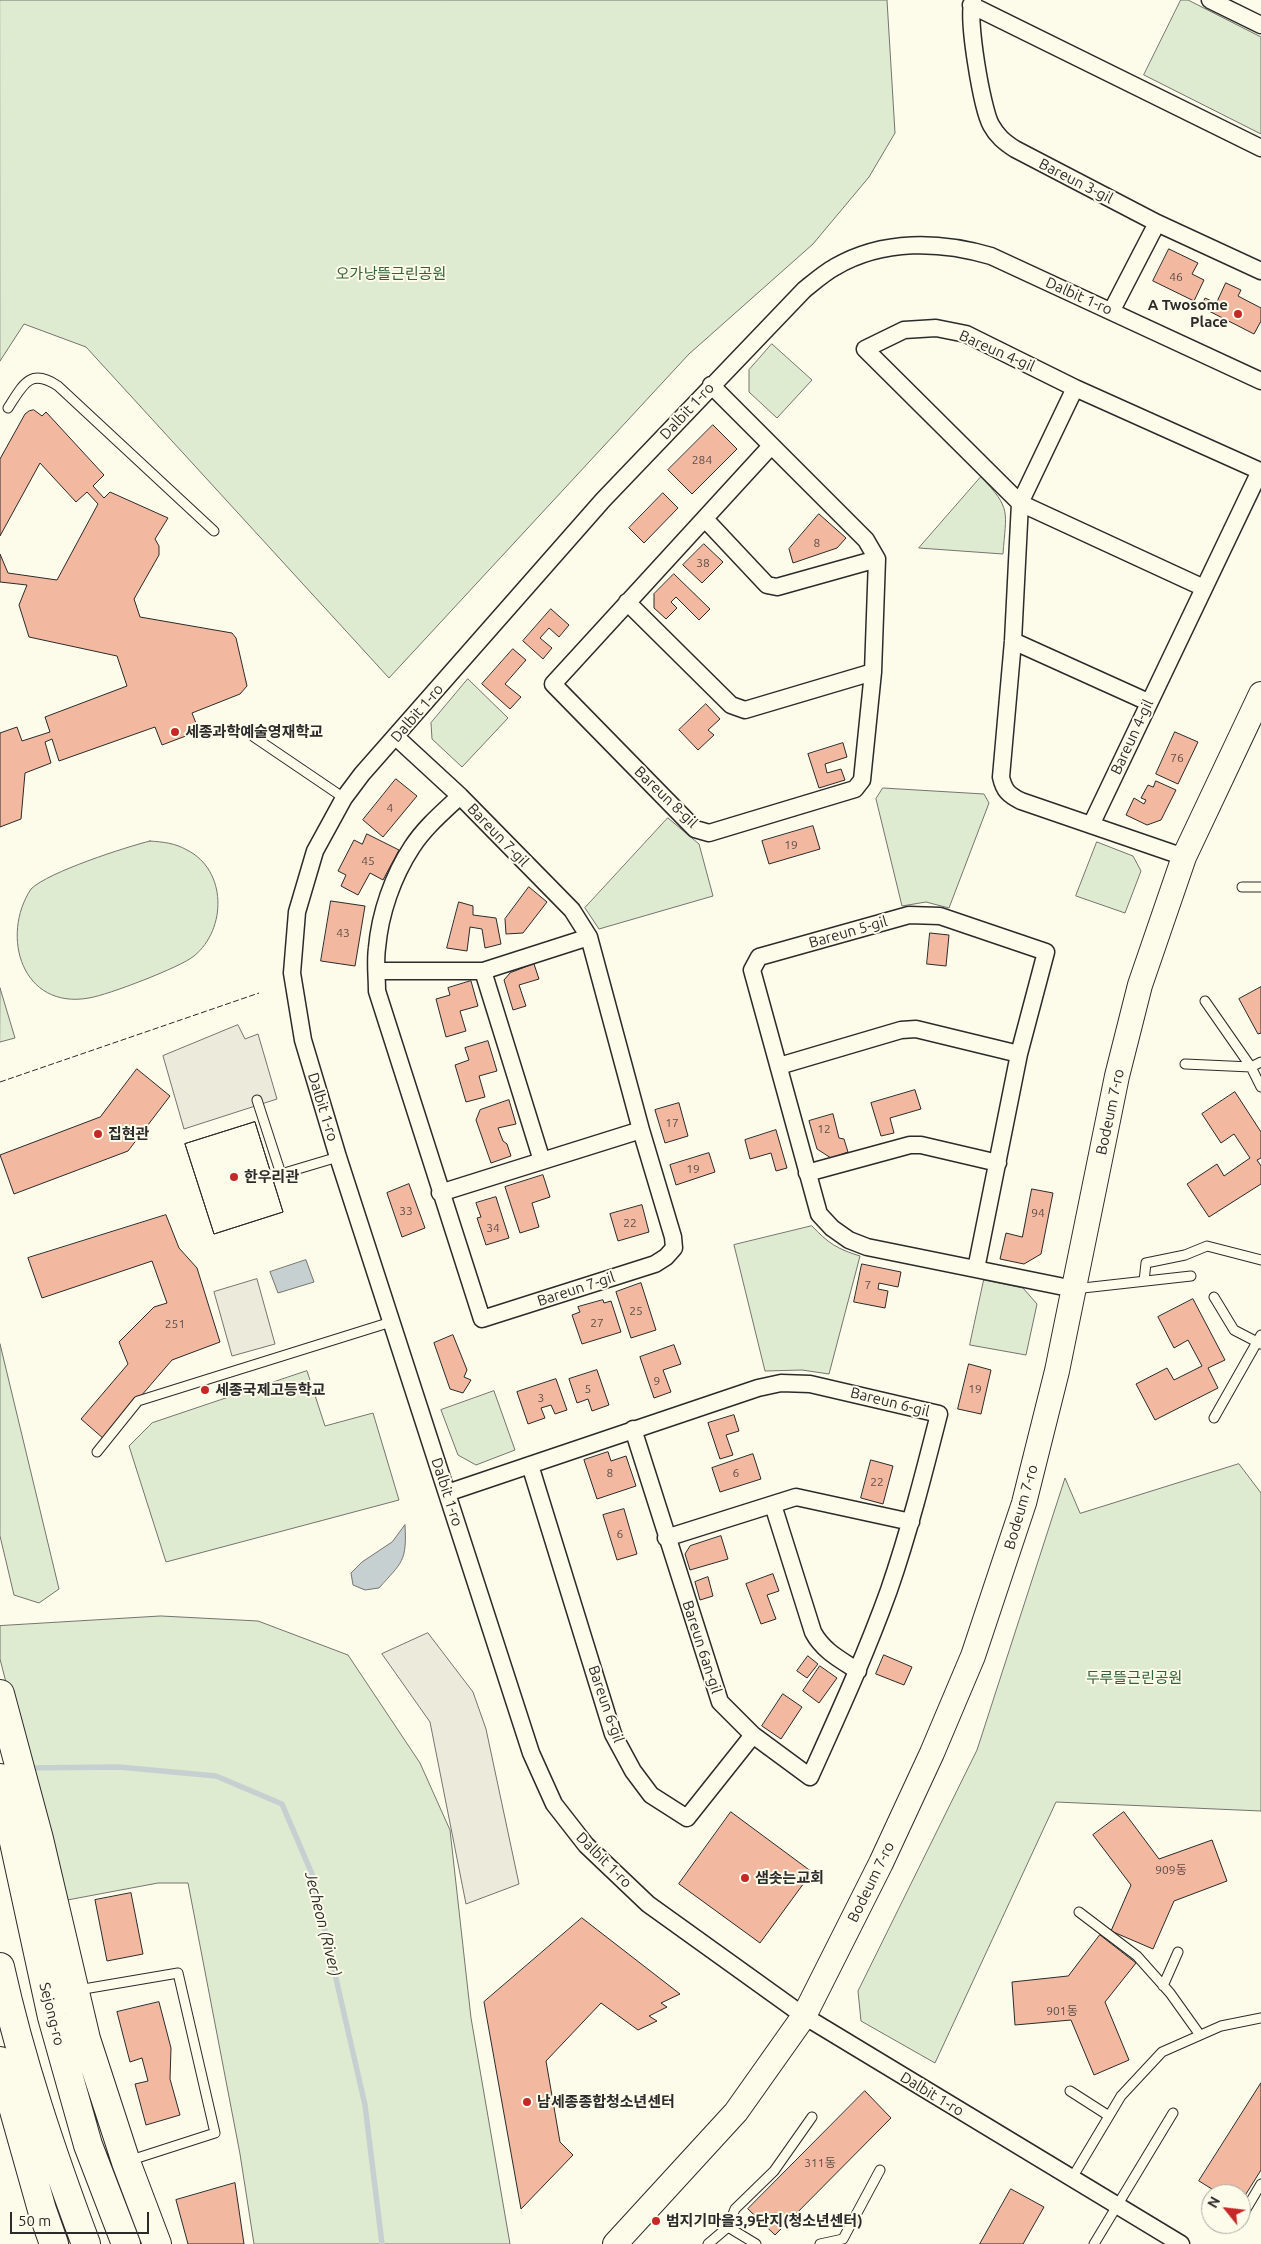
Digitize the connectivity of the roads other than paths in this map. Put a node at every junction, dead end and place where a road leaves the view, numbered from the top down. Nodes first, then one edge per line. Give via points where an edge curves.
1 (1210, 0) edge
2 (972, 2) edge
3 (1261, 25) edge
4 (1261, 148) edge
5 (1158, 223) junction
6 (1261, 271) edge
7 (1112, 310) junction
8 (1261, 381) edge
9 (711, 386) junction
10 (1075, 388) junction
11 (8, 408) dead end
12 (771, 446) junction
13 (1020, 503) junction
14 (705, 519) junction
15 (214, 531) dead end
16 (877, 559) junction
17 (1204, 588) junction
18 (627, 602) junction
19 (1013, 640) junction
20 (873, 672) junction
21 (1261, 694) edge
22 (1148, 702) junction
23 (254, 737) dead end
24 (396, 737) junction
25 (460, 796) junction
26 (344, 798) junction
27 (1090, 825) junction
28 (1184, 857) junction
29 (1242, 887) dead end
30 (1261, 887) edge
31 (589, 937) junction
32 (377, 971) junction
33 (483, 971) junction
34 (1205, 1001) dead end
35 (1019, 1054) junction
36 (1261, 1062) edge
37 (1185, 1064) dead end
38 (779, 1066) junction
39 (1251, 1067) junction
40 (1261, 1087) edge
41 (257, 1100) dead end
42 (641, 1130) junction
43 (338, 1157) junction
44 (542, 1161) junction
45 (998, 1163) junction
46 (807, 1174) junction
47 (440, 1193) junction
48 (1261, 1260) edge
49 (976, 1269) junction
50 (1191, 1276) dead end
51 (1144, 1281) junction
52 (1074, 1289) junction
53 (1214, 1297) dead end
54 (391, 1322) junction
55 (1260, 1340) edge
56 (1214, 1418) dead end
57 (633, 1429) junction
58 (97, 1452) dead end
59 (530, 1465) junction
60 (447, 1493) junction
61 (773, 1505) junction
62 (911, 1522) junction
63 (666, 1538) junction
64 (858, 1671) junction
65 (0, 1694) edge
66 (753, 1735) junction
67 (810, 1777) joint
68 (0, 1778) edge
69 (26, 1841) junction
70 (1079, 1912) dead end
71 (1178, 1952) dead end
72 (0, 1967) edge
73 (1163, 1986) junction
74 (75, 1991) junction
75 (804, 2016) junction
76 (1261, 2018) edge
77 (1200, 2035) junction
78 (0, 2061) edge
79 (1070, 2091) dead end
80 (1173, 2113) dead end
81 (1109, 2116) junction
82 (812, 2117) dead end
83 (126, 2162) junction
84 (880, 2170) dead end
85 (1072, 2178) junction
86 (1261, 2184) edge
87 (1251, 2200) edge
88 (1117, 2206) junction
89 (728, 2227) junction
90 (54, 2244) edge
91 (86, 2244) edge
92 (126, 2244) edge
93 (157, 2244) edge
94 (615, 2244) edge
95 (708, 2244) edge
96 (756, 2244) edge
97 (820, 2244) edge
98 (1094, 2244) edge
99 (1181, 2244) edge

1 - 3 street
2 - 4 street
2 - 5 street, Bareun 3-gil via 970,26 990,123 999,138 1015,150
5 - 6 street, Bareun 3-gil
5 - 7 street
7 - 8 street, Dalbit 1-ro
7 - 9 street, Dalbit 1-ro via 991,256 968,249 906,245 877,250 836,267 804,290
9 - 12 street
9 - 24 street, Dalbit 1-ro via 603,500
10 - 13 street
10 - 13 street, Bareun 4-gil via 966,334 936,328 904,330 864,349
10 - 17 street, Bareun 4-gil via 1260,471
11 - 15 lane via 23,384 35,377 46,378
12 - 14 street, Bareun 8-gil
12 - 16 street via 866,540
13 - 17 street
13 - 19 street
14 - 16 street via 767,585 777,587
14 - 18 street, Bareun 8-gil
16 - 20 street, Bareun 8-gil
17 - 22 street, Bareun 4-gil
18 - 20 street via 731,705 745,710
18 - 20 street, Bareun 8-gil via 554,684 695,829 701,831 709,833 855,789 862,780
19 - 22 street
19 - 27 street via 1001,777 1003,788 1021,801
21 - 28 street, Bodeum 7-ro
22 - 27 street, Bareun 4-gil
23 - 26 lane
24 - 25 street
24 - 26 street, Dalbit 1-ro
25 - 31 street, Bareun 7-gil via 572,910
25 - 32 street, Bareun 7-gil via 412,846 396,876 382,916 376,950
26 - 43 street, Dalbit 1-ro via 315,851 304,883 297,912 292,973 303,1040
27 - 28 street
28 - 52 street, Bodeum 7-ro via 1137,994
29 - 30 lane
31 - 33 street
31 - 42 street, Bareun 7-gil
32 - 33 street
32 - 47 street, Bareun 7-gil via 377,991 383,1013
33 - 44 street
34 - 39 lane
35 - 38 street via 916,1029 902,1030
35 - 38 street, Bareun 5-gil via 1046,952 940,916 925,914 909,915 760,957 752,970
35 - 45 street, Bareun 5-gil
36 - 39 lane
37 - 39 lane
38 - 46 street, Bareun 5-gil
39 - 40 lane
41 - 43 lane via 281,1174
42 - 44 street
42 - 47 street, Bareun 7-gil via 674,1248 655,1264 482,1319
43 - 54 street, Dalbit 1-ro
44 - 47 street
45 - 46 street via 921,1144
45 - 49 street, Bareun 5-gil
46 - 49 street, Bareun 5-gil via 819,1214 849,1240 868,1247
48 - 51 lane via 1207,1246 1185,1255 1146,1263
49 - 52 street, Bareun 5-gil
50 - 51 lane
51 - 52 lane
52 - 75 street, Bodeum 7-ro via 1024,1503 973,1656 881,1863
53 - 55 lane via 1234,1330
54 - 58 lane via 138,1401
54 - 60 street, Dalbit 1-ro
55 - 56 lane
57 - 59 street, Bareun 6-gil
57 - 62 street, Bareun 6-gil via 781,1383 810,1384 939,1414
57 - 63 street, Bareun 6an-gil
59 - 60 street, Bareun 6-gil
59 - 66 street, Bareun 6-gil via 613,1734 632,1771 651,1795 687,1818
60 - 75 street, Dalbit 1-ro via 531,1753 554,1804 586,1845 648,1904
61 - 62 street via 796,1497
61 - 63 street
61 - 64 street via 819,1644
62 - 64 street, Bareun 6-gil
63 - 66 street, Bareun 6an-gil via 720,1702
64 - 67 street, Bareun 6-gil
65 - 69 highway
66 - 67 street, Bareun 6an-gil
68 - 69 highway, Sejong-ro
69 - 74 highway
69 - 92 highway, Sejong-ro via 52,2017 88,2145
70 - 73 lane via 1137,1956
71 - 73 lane
72 - 91 highway via 17,2040 52,2154
73 - 77 lane
74 - 83 highway via 86,2039
74 - 83 lane via 178,1973 215,2133
75 - 85 street, Dalbit 1-ro
75 - 94 street, Bodeum 7-ro via 736,2112
76 - 77 lane via 1221,2026
77 - 81 lane via 1162,2052 1121,2096
78 - 90 highway
79 - 81 lane
80 - 88 lane
81 - 85 lane
82 - 89 lane via 774,2172 735,2209
83 - 93 highway
84 - 97 lane via 843,2239
85 - 88 street, Dalbit 1-ro
86 - 87 lane
88 - 98 lane
88 - 99 street, Dalbit 1-ro
89 - 95 lane
89 - 96 lane

